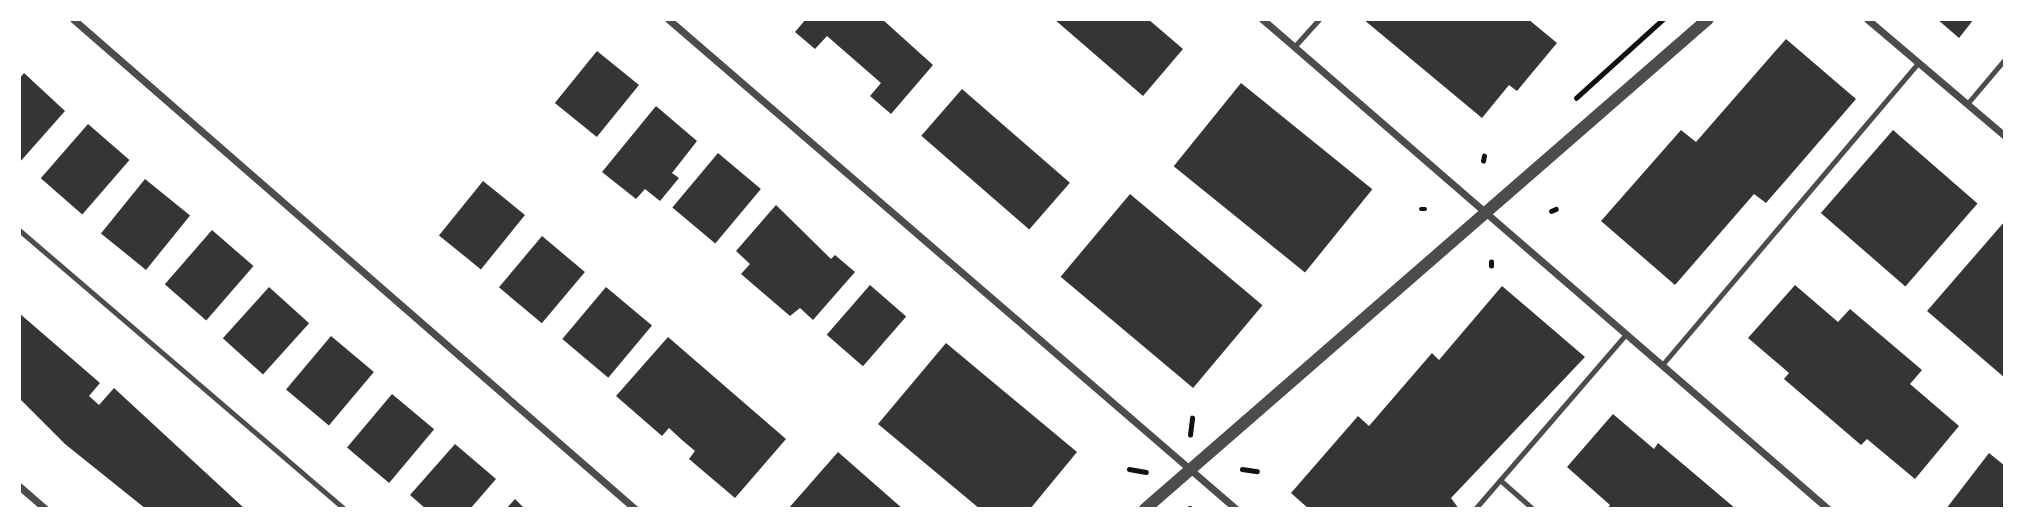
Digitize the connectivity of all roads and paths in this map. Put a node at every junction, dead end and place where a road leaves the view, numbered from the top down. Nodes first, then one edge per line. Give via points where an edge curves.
1 (73, 19) edge
2 (668, 19) edge
3 (1262, 19) edge
4 (1319, 19) edge
5 (1708, 19) edge
6 (1867, 19) edge
7 (1294, 47) junction
8 (2005, 59) edge
9 (1918, 63) junction
10 (1967, 104) junction
11 (2005, 136) edge
12 (1488, 214) junction
13 (19, 230) edge
14 (1626, 334) junction
15 (1662, 365) junction
16 (1192, 418) dead end
17 (1189, 435) dead end
18 (1129, 469) dead end
19 (1242, 469) dead end
20 (1191, 470) junction
21 (1256, 471) dead end
22 (1146, 472) dead end
23 (1500, 480) junction
24 (19, 486) edge
25 (45, 509) edge
26 (344, 509) edge
27 (635, 509) edge
28 (1145, 509) edge
29 (1237, 509) edge
30 (1475, 509) edge
31 (1533, 509) edge
32 (1828, 509) edge

1 - 27 street
2 - 20 street
3 - 7 street
4 - 7 lane
5 - 12 street
6 - 9 street
7 - 12 street
8 - 10 lane
9 - 10 street
9 - 15 lane
10 - 11 street
12 - 14 street
12 - 20 street
13 - 26 lane
14 - 15 street
14 - 23 lane
15 - 32 street
16 - 17 path
18 - 22 path
19 - 21 path
20 - 28 street
20 - 29 street
23 - 30 lane
23 - 31 lane
24 - 25 street

